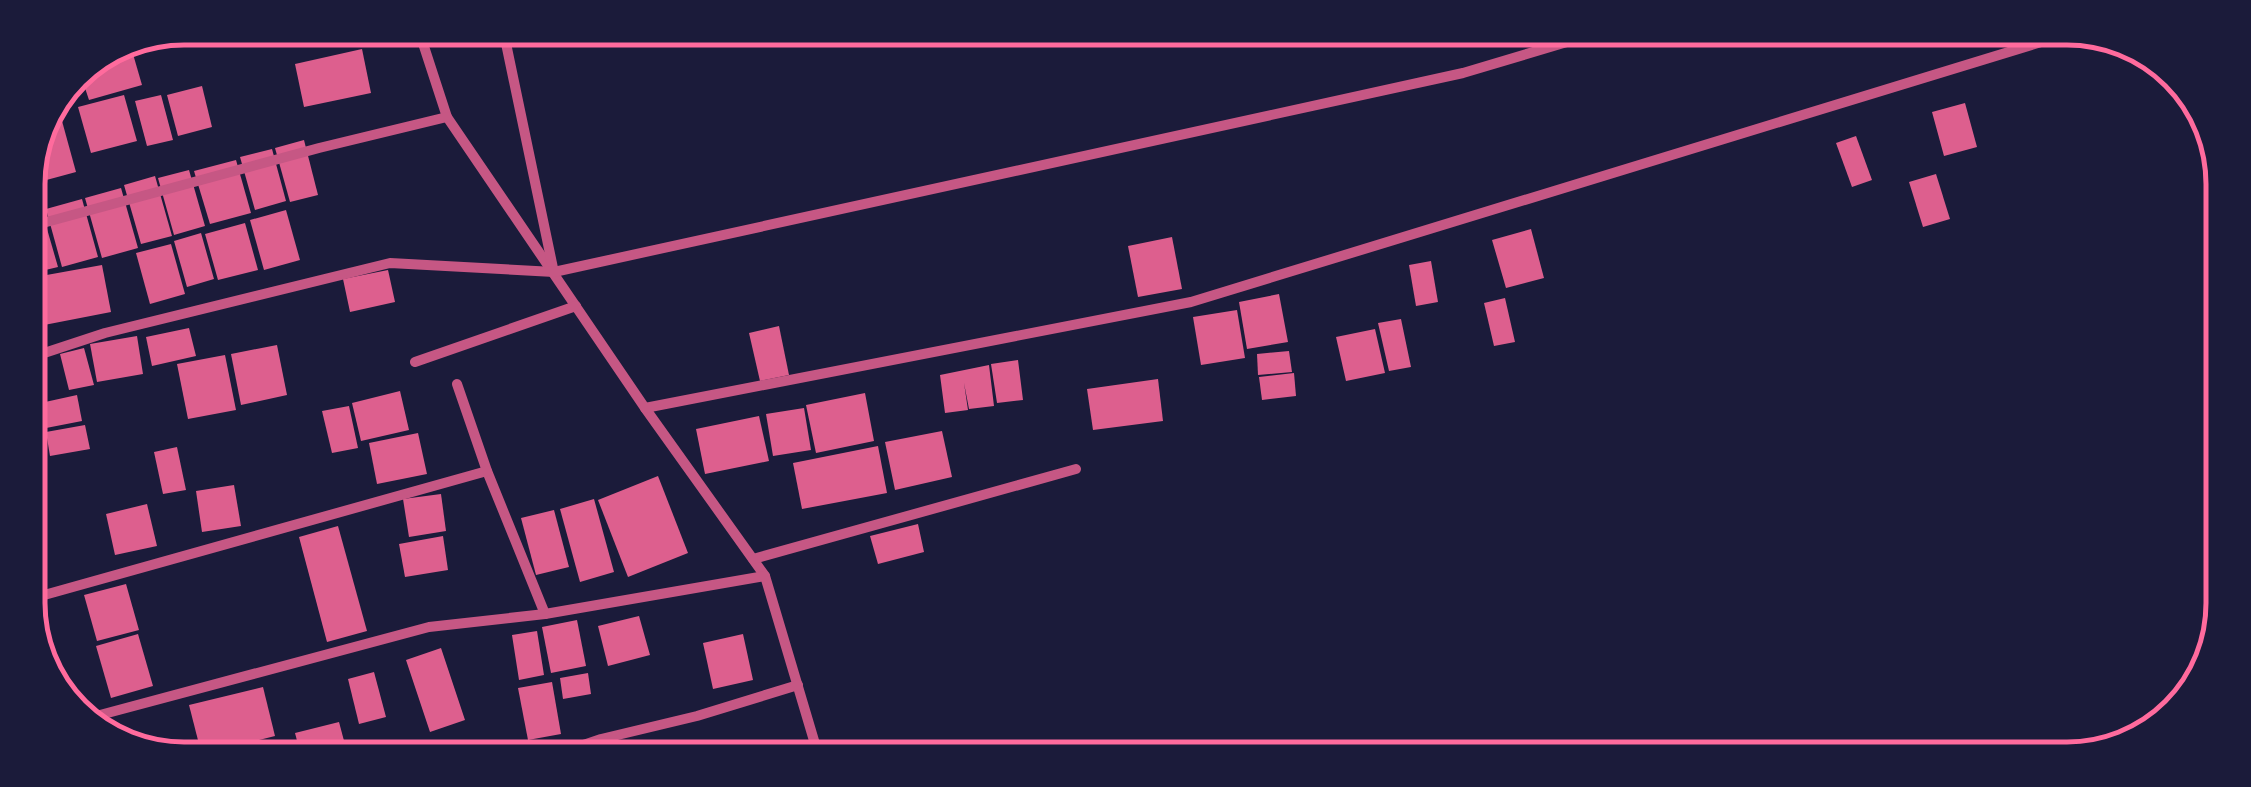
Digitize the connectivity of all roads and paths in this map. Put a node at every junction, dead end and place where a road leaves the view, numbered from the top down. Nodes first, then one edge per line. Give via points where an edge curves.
1 (424, 45) edge
2 (506, 45) edge
3 (1560, 45) edge
4 (2034, 45) edge
5 (447, 117) junction
6 (45, 222) edge
7 (554, 272) junction
8 (576, 306) junction
9 (45, 353) edge
10 (414, 362) dead end
11 (456, 384) dead end
12 (645, 408) junction
13 (1076, 469) dead end
14 (487, 470) junction
15 (753, 559) junction
16 (765, 576) junction
17 (45, 595) edge
18 (545, 614) junction
19 (798, 685) junction
20 (102, 714) edge
21 (592, 742) edge
22 (815, 742) edge

1 - 5 street
2 - 7 street
3 - 7 street via 1463,73
4 - 12 street via 1190,302
5 - 6 street
5 - 7 street
7 - 8 street
7 - 9 street via 390,262
8 - 10 street
8 - 12 street
11 - 14 street
12 - 15 street
13 - 15 street
14 - 17 street
14 - 18 street
15 - 16 street
16 - 18 street
16 - 19 street
18 - 20 street via 429,627
19 - 21 street
19 - 22 street

